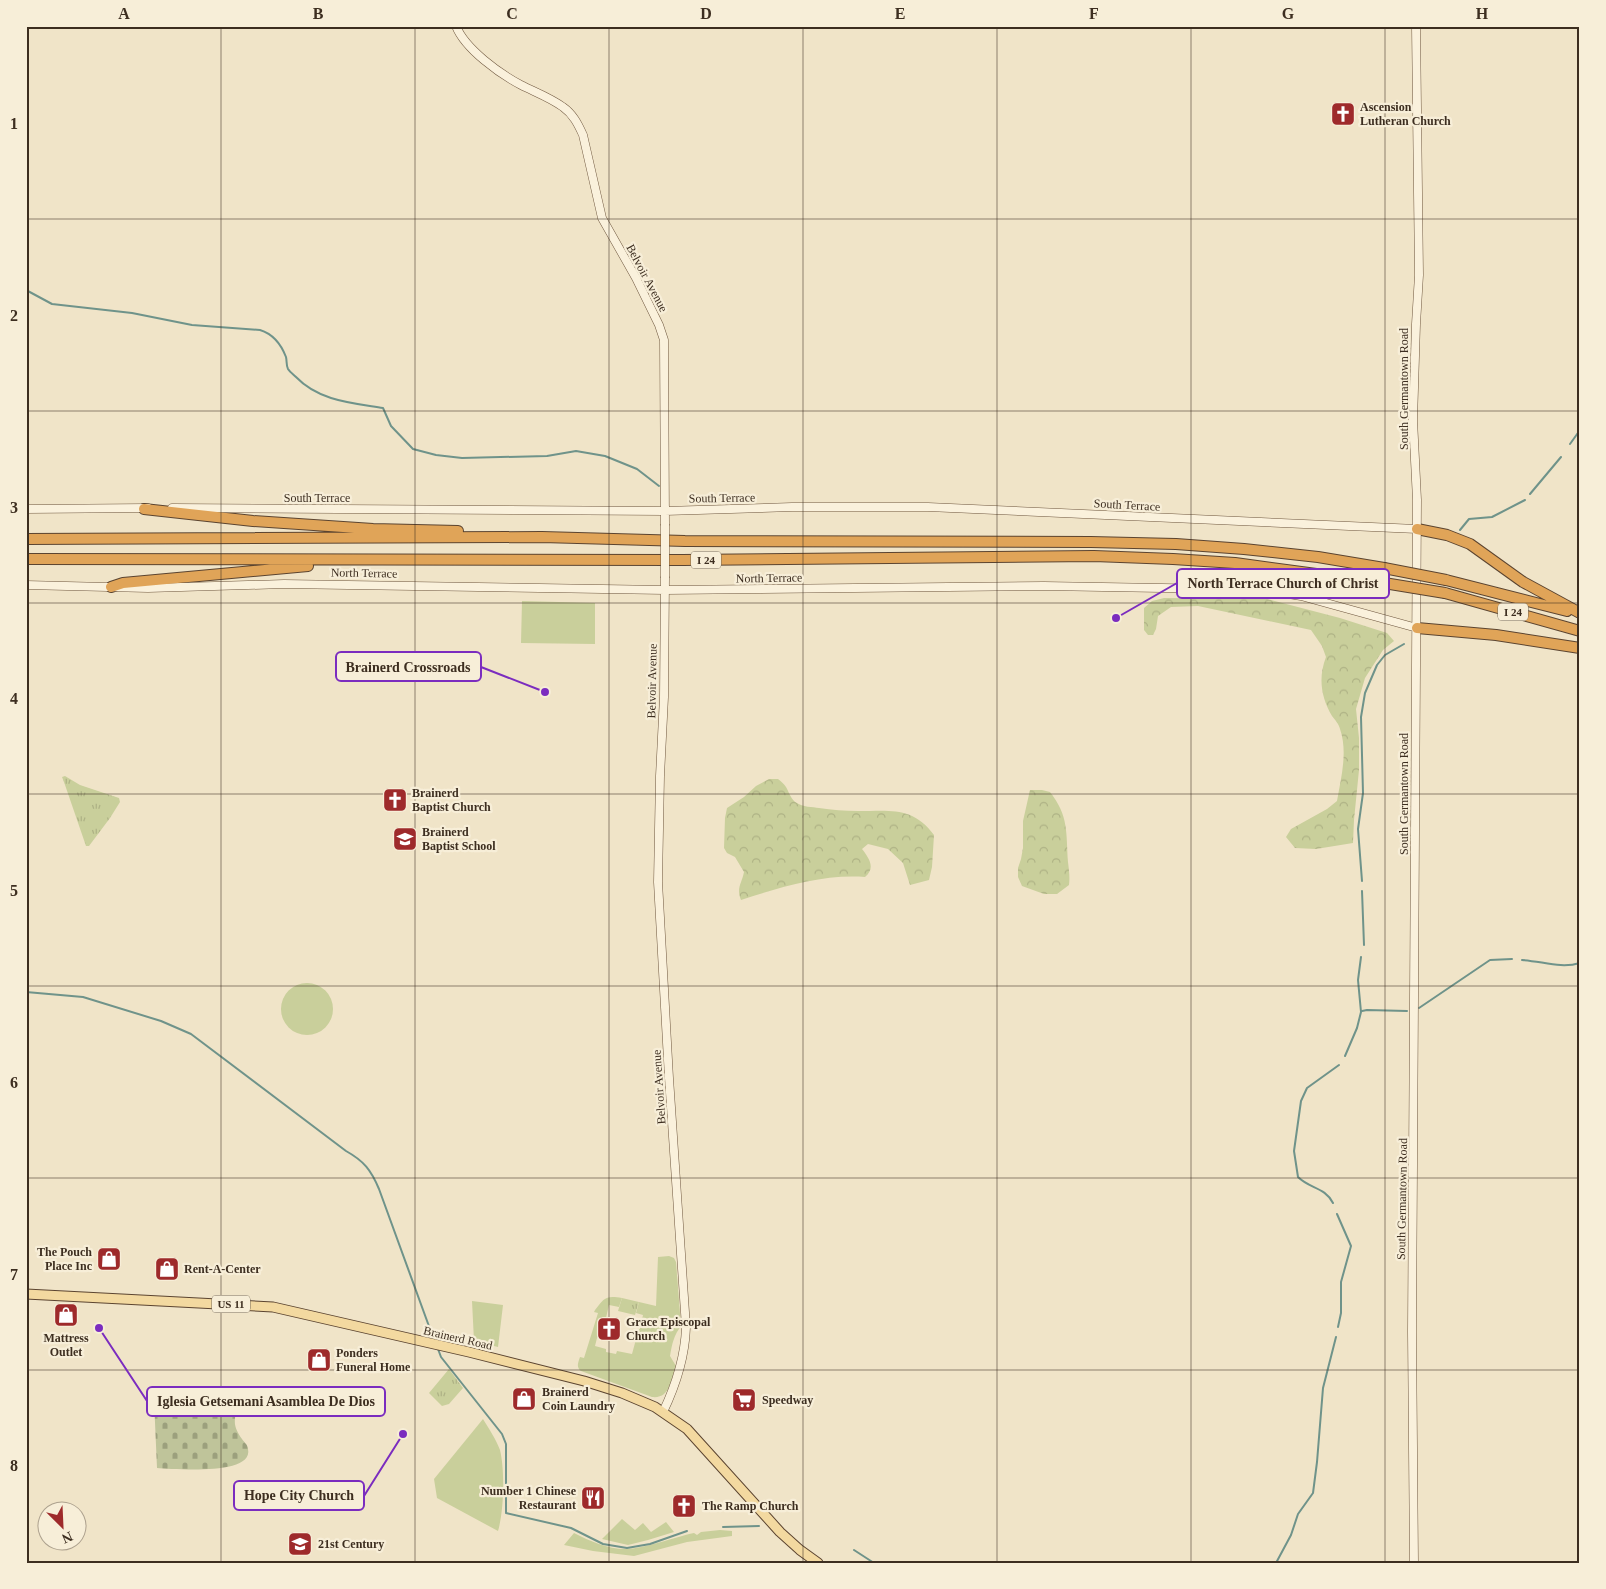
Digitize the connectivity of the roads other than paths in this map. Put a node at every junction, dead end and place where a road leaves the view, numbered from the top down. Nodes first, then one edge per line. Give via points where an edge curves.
1 (456, 26) edge
2 (1416, 26) edge
3 (144, 508) junction
4 (26, 509) edge
5 (665, 511) junction
6 (1417, 529) junction
7 (542, 537) junction
8 (26, 539) edge
9 (26, 559) edge
10 (373, 560) junction
11 (26, 585) edge
12 (111, 587) junction
13 (665, 590) junction
14 (1580, 614) edge
15 (1417, 628) junction
16 (1580, 631) edge
17 (1580, 648) edge
18 (26, 1294) edge
19 (663, 1412) junction
20 (818, 1563) edge
21 (1414, 1563) edge

1 - 5 street, Belvoir Avenue via 466,43 494,68 562,106 583,135 602,218 636,278 664,340
2 - 6 street, South Germantown Road via 1419,275 1413,420
3 - 4 street, South Terrace
3 - 5 street, South Terrace
3 - 7 highway via 253,521
5 - 6 street, South Terrace via 928,507
5 - 13 street, Belvoir Avenue, bridge
6 - 14 highway via 1447,534 1470,544 1523,582
6 - 15 street, South Germantown Road
7 - 8 highway, I 24
7 - 14 highway, I 24, bridge via 1176,544 1318,557 1384,568
9 - 10 highway, I 24
10 - 12 highway via 123,583
10 - 16 highway, I 24, bridge via 1173,558 1384,582 1445,594
11 - 12 street, North Terrace
12 - 13 street, North Terrace via 284,584
13 - 15 street, North Terrace via 1044,586 1221,589 1301,596
13 - 19 street, Belvoir Avenue via 658,882 686,1340 681,1366
15 - 17 highway via 1496,635
15 - 21 street, South Germantown Road via 1412,1323
18 - 19 main road, Brainerd Road / US 11 via 273,1307 584,1381 638,1399
19 - 20 main road, Brainerd Road / US 11 via 687,1429 780,1532

